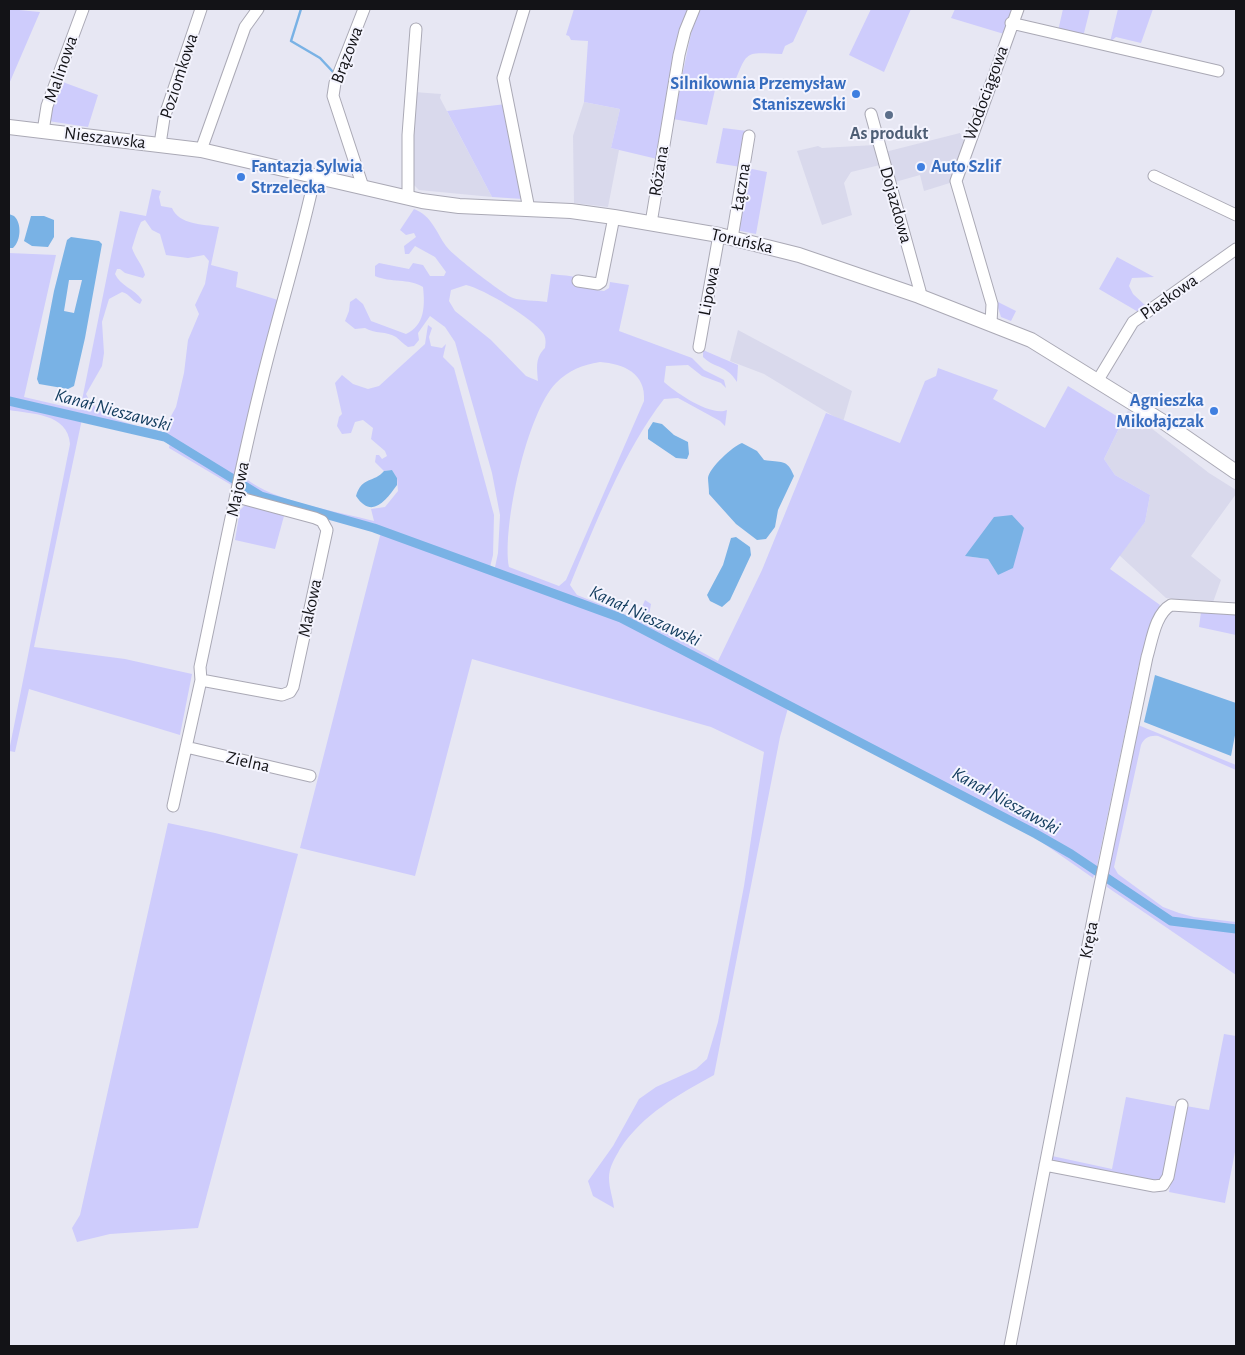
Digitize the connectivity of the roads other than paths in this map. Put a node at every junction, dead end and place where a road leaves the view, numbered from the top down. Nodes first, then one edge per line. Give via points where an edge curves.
1 (83, 9) edge
2 (201, 9) edge
3 (258, 9) edge
4 (364, 9) edge
5 (524, 9) edge
6 (694, 9) edge
7 (1018, 9) edge
8 (1012, 23) junction
9 (416, 29) dead end
10 (1218, 72) dead end
11 (871, 114) dead end
12 (9, 127) edge
13 (43, 131) junction
14 (749, 136) dead end
15 (160, 144) junction
16 (201, 150) junction
17 (315, 175) junction
18 (1154, 176) dead end
19 (363, 187) junction
20 (408, 198) junction
21 (529, 209) junction
22 (1236, 215) edge
23 (614, 217) junction
24 (651, 223) junction
25 (726, 236) junction
26 (1236, 249) edge
27 (578, 281) dead end
28 (919, 296) junction
29 (990, 323) junction
30 (699, 347) dead end
31 (1098, 380) junction
32 (1236, 472) edge
33 (239, 487) junction
34 (1236, 609) edge
35 (201, 680) junction
36 (186, 747) junction
37 (310, 776) dead end
38 (173, 806) dead end
39 (1182, 1105) dead end
40 (1045, 1165) junction
41 (1010, 1346) edge

1 - 13 street, Malinowa via 47,106
2 - 15 street, Poziomkowa via 164,118
3 - 16 street via 244,27
4 - 19 street, Brązowa via 334,91 334,104
5 - 21 street via 503,78
6 - 24 street, Różana via 681,47
7 - 8 street, Wodociągowa
8 - 10 street
8 - 29 street, Wodociągowa via 956,181 992,304
9 - 20 street via 408,135
11 - 28 street, Dojazdowa
12 - 13 main road, Nieszawska
13 - 15 main road, Nieszawska
14 - 25 street, Łączna
15 - 16 main road, Nieszawska
16 - 17 main road, Toruńska
17 - 19 main road, Toruńska
17 - 33 street, Majowa via 302,235 258,394
18 - 22 street
19 - 20 main road, Toruńska
20 - 21 main road, Toruńska via 459,206
21 - 23 main road, Toruńska
23 - 24 main road, Toruńska
23 - 27 street via 601,282
24 - 25 main road, Toruńska
25 - 28 main road, Toruńska via 795,254
25 - 30 street, Lipowa
26 - 31 street, Piaskowa via 1133,322
28 - 29 main road, Toruńska
29 - 31 main road, Toruńska via 1031,340
31 - 32 main road, Toruńska
33 - 35 street, Majowa via 200,667
33 - 35 street, Makowa via 322,521 327,530 290,692 282,695
34 - 40 street, Kręta via 1171,605 1162,612 1140,685
35 - 36 street, Majowa
36 - 37 street, Zielna
36 - 38 street, Majowa
39 - 40 street via 1168,1177 1163,1185
40 - 41 street, Kręta

